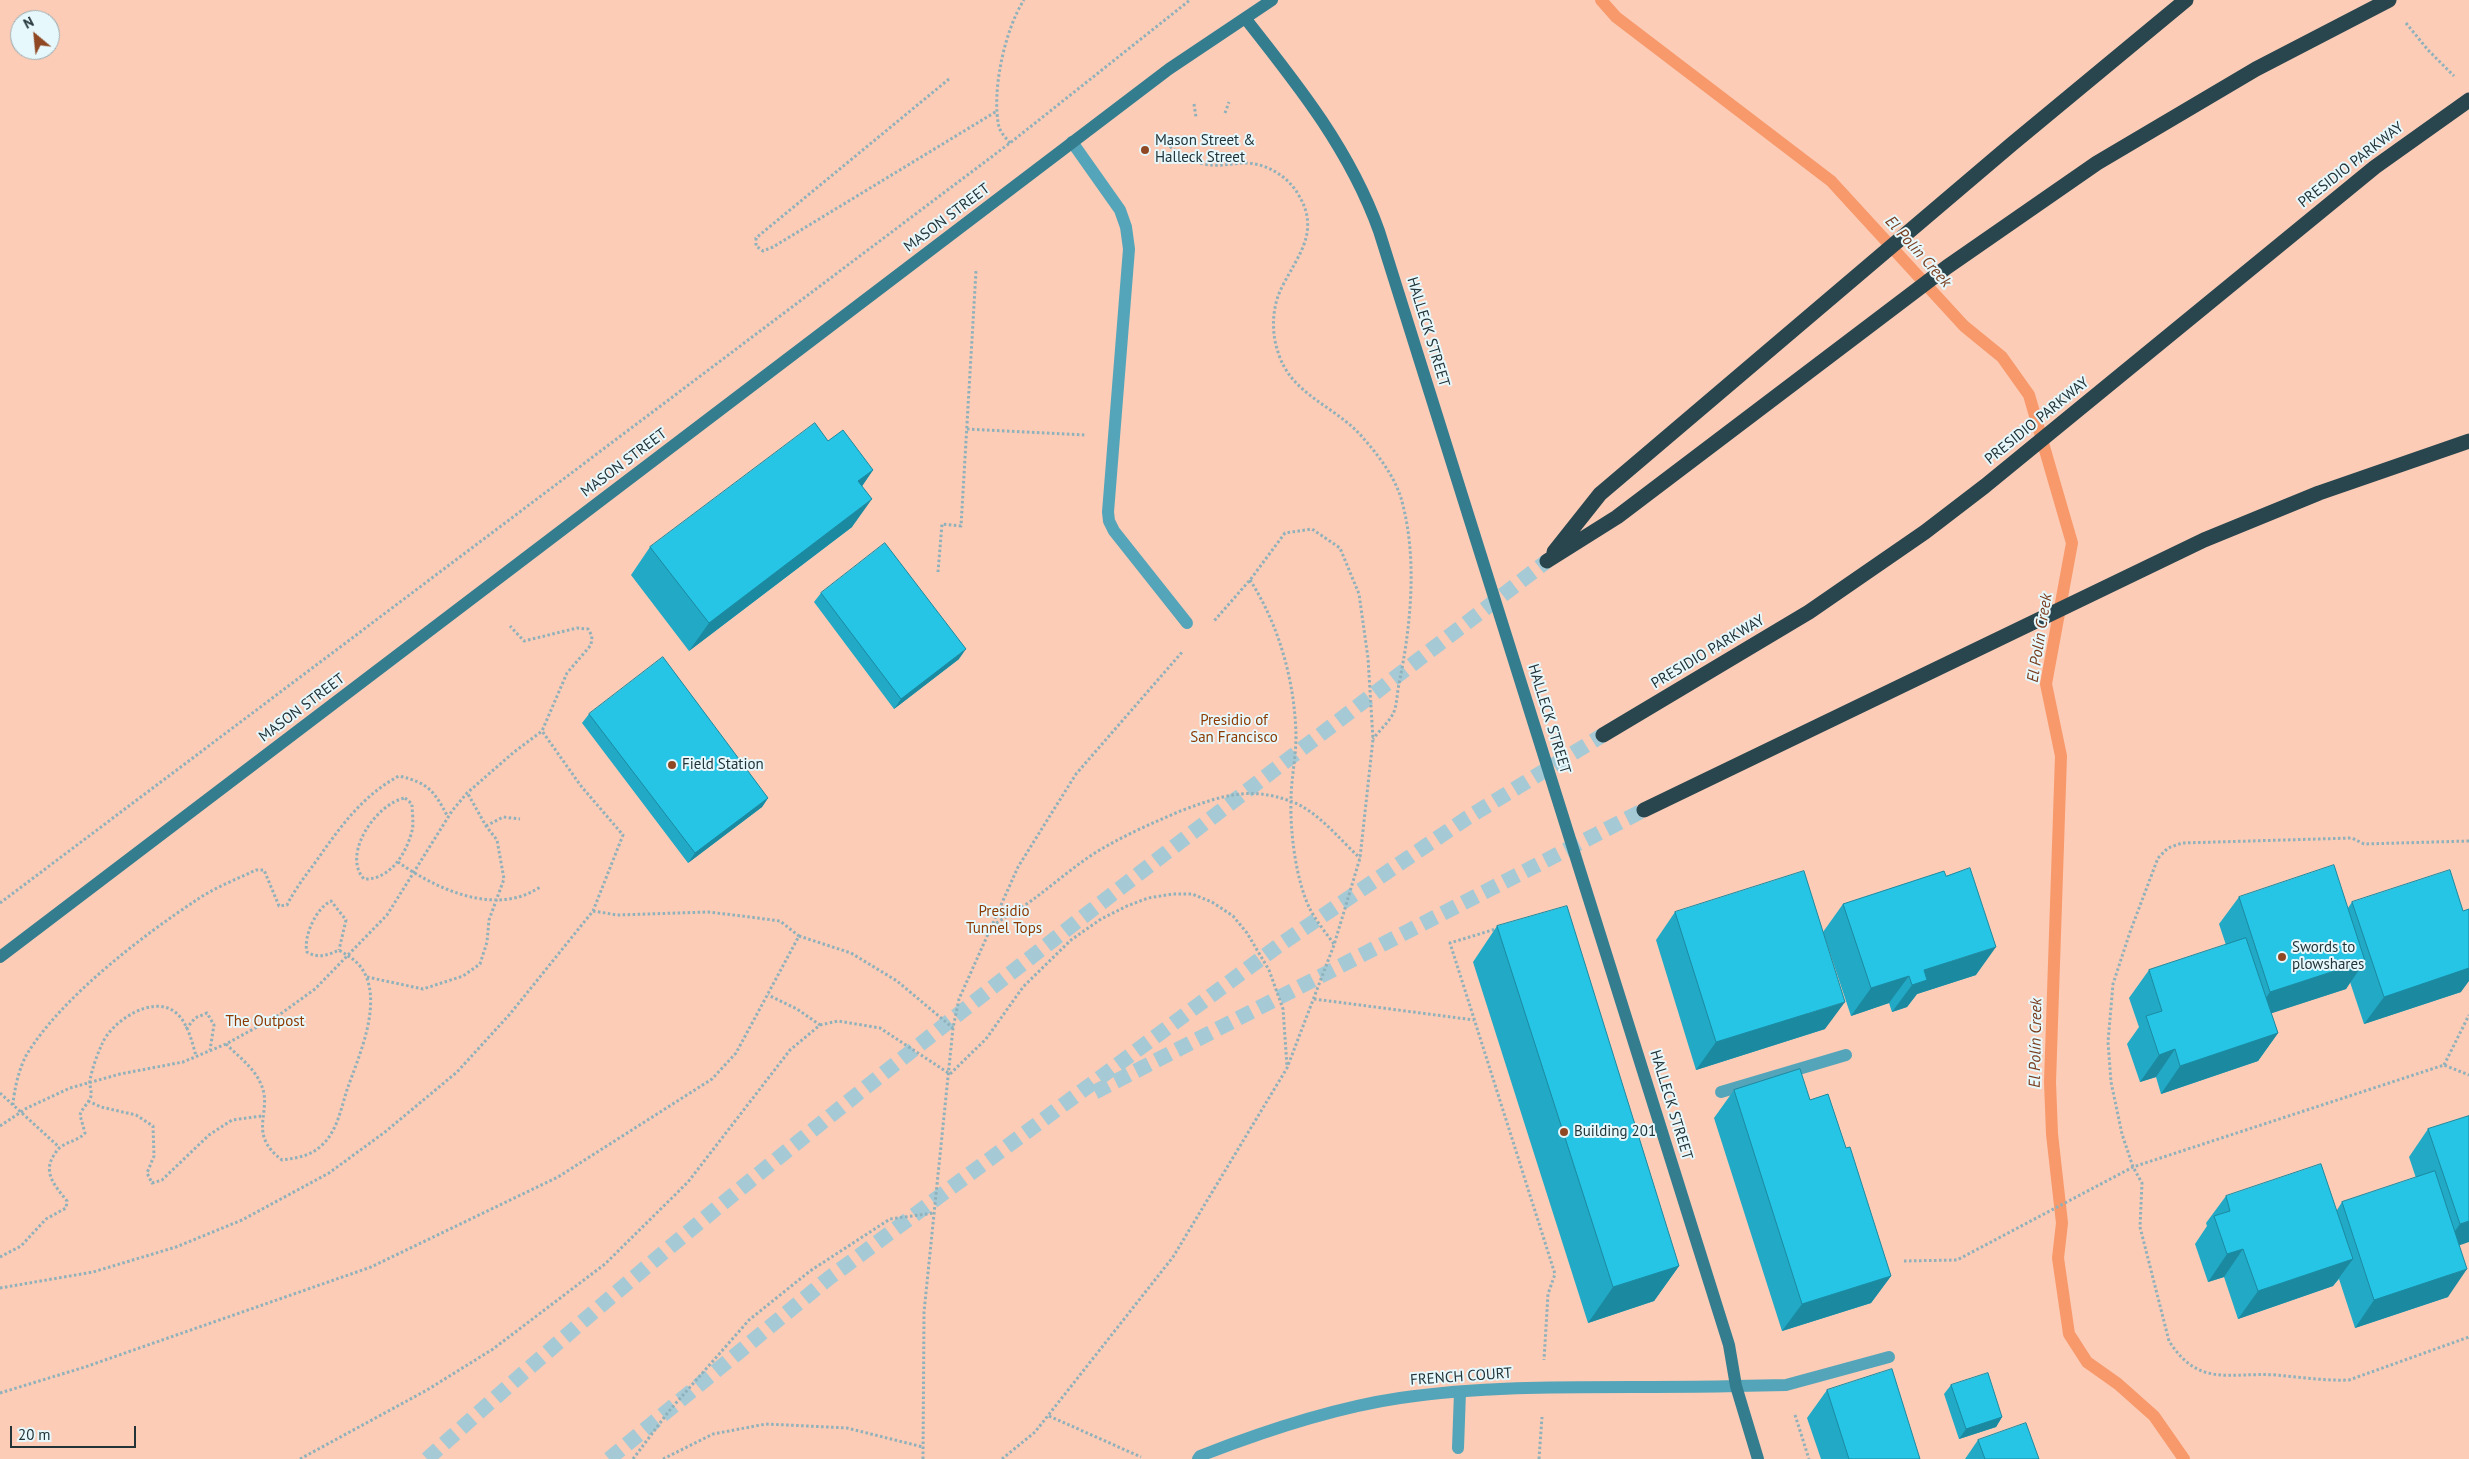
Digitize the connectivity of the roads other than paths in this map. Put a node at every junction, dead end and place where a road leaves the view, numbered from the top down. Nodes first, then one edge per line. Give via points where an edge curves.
1 (1272, 0) edge
2 (2186, 0) edge
3 (2389, 0) edge
4 (1245, 18) junction
5 (2469, 100) edge
6 (1072, 142) junction
7 (2469, 441) edge
8 (2450, 447) junction
9 (2469, 452) edge
10 (1187, 623) dead end
11 (1603, 735) tunnel mouth
12 (1644, 810) tunnel mouth
13 (0, 957) edge
14 (1846, 1055) dead end
15 (1721, 1092) dead end
16 (1889, 1357) dead end
17 (1736, 1386) junction
18 (1460, 1392) junction
19 (1458, 1448) dead end
20 (1198, 1459) edge
21 (1758, 1459) edge

1 - 4 street, MASON STREET
2 - 3 highway via 1600,494 1547,561 1617,517 1947,267 2098,163 2256,70
4 - 6 street, MASON STREET via 1169,69
4 - 17 street, HALLECK STREET via 1333,136 1359,182 1376,223 1729,1345
5 - 11 highway, PRESIDIO PARKWAY via 2375,167 1925,532 1809,612
6 - 10 street via 1120,210 1129,248 1109,521
6 - 13 street, MASON STREET
7 - 8 highway
8 - 9 highway
8 - 12 highway via 2319,493 2204,540
14 - 15 street
16 - 17 street, FRENCH COURT via 1786,1385
17 - 18 street, FRENCH COURT
17 - 21 street, HALLECK STREET
18 - 19 street
18 - 20 street, FRENCH COURT via 1399,1398 1340,1411 1263,1433

